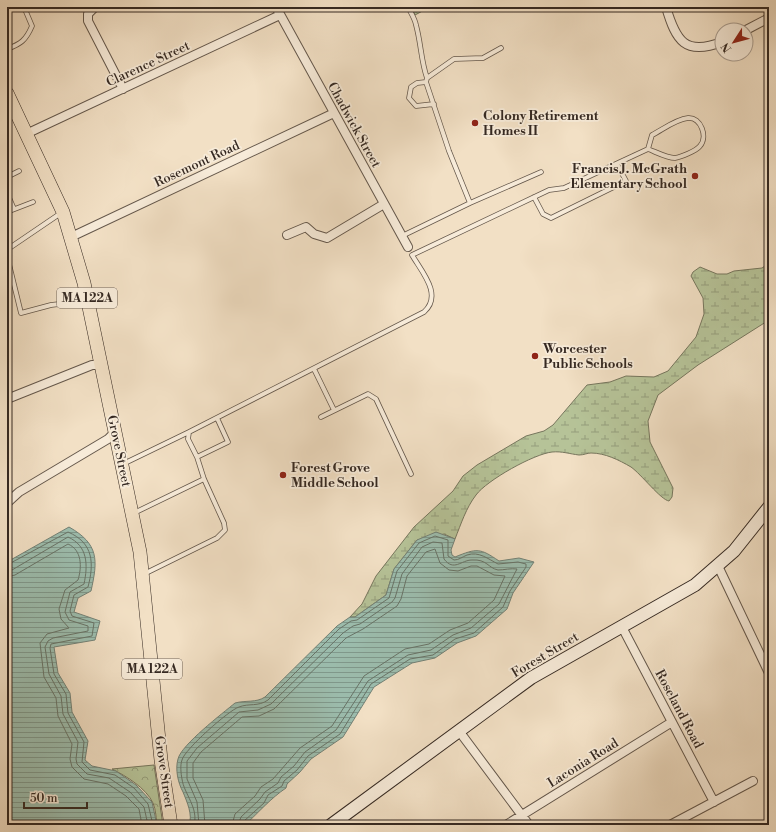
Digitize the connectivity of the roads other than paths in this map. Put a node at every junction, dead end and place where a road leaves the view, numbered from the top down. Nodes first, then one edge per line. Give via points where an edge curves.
1 (24, 7) edge
2 (95, 7) edge
3 (408, 7) edge
4 (666, 7) edge
5 (278, 11) edge
6 (769, 18) edge
7 (754, 26) edge
8 (714, 44) edge
9 (500, 48) dead end
10 (7, 49) edge
11 (427, 80) junction
12 (123, 89) junction
13 (8, 96) edge
14 (434, 104) junction
15 (334, 113) junction
16 (26, 134) junction
17 (648, 149) junction
18 (617, 164) junction
19 (19, 171) dead end
20 (541, 172) dead end
21 (7, 177) edge
22 (7, 193) edge
23 (534, 197) junction
24 (33, 202) dead end
25 (470, 203) junction
26 (384, 204) junction
27 (14, 209) junction
28 (7, 212) edge
29 (63, 212) junction
30 (287, 235) dead end
31 (71, 236) junction
32 (402, 236) junction
33 (408, 247) joint
34 (412, 255) junction
35 (88, 300) junction
36 (101, 365) junction
37 (314, 369) junction
38 (7, 399) edge
39 (334, 410) junction
40 (321, 417) dead end
41 (217, 418) junction
42 (115, 432) junction
43 (189, 432) junction
44 (197, 457) junction
45 (122, 465) junction
46 (411, 474) dead end
47 (204, 479) junction
48 (19, 492) junction
49 (7, 496) edge
50 (7, 503) edge
51 (769, 506) edge
52 (133, 514) junction
53 (718, 566) junction
54 (143, 574) junction
55 (622, 627) junction
56 (769, 673) edge
57 (672, 722) junction
58 (459, 731) junction
59 (753, 781) dead end
60 (714, 802) junction
61 (522, 815) junction
62 (171, 825) edge
63 (331, 825) edge
64 (506, 825) edge
65 (529, 825) edge
66 (670, 825) edge

1 - 10 lane via 32,26 21,44
2 - 12 street via 88,14 88,22
3 - 11 lane via 416,24
4 - 8 street via 675,31 687,45 700,48
5 - 12 street, Clarence Street
5 - 15 street, Chadwick Street
6 - 7 street
9 - 11 lane via 483,58 454,59
11 - 14 lane
11 - 14 lane via 410,88 408,98 416,106
12 - 16 street, Clarence Street
13 - 16 main road, Grove Street / MA 122A
14 - 25 lane
15 - 26 street, Chadwick Street
15 - 31 street, Rosemont Road
16 - 29 main road, Grove Street / MA 122A
17 - 17 lane via 652,135 679,120 689,118 701,125 703,140 700,147 684,155 674,158
17 - 18 lane
18 - 23 lane via 564,188 549,190
18 - 23 lane via 626,180 552,218 543,214
19 - 21 lane
20 - 25 lane
22 - 27 lane
23 - 34 lane
24 - 27 lane
25 - 32 lane
26 - 30 street via 327,238 314,234 306,227
26 - 32 street, Chadwick Street
27 - 28 lane
29 - 31 main road, Grove Street / MA 122A
29 - 35 lane via 8,249 7,256 21,313
31 - 35 main road, Grove Street / MA 122A
32 - 33 street, Chadwick Street
33 - 34 lane, Chadwick Street
34 - 37 lane, Chadwick Street via 432,290 428,308
35 - 36 main road, Grove Street / MA 122A
36 - 38 street via 92,365
36 - 42 main road, Grove Street / MA 122A
37 - 39 lane
37 - 41 lane, Chadwick Street
39 - 40 lane
39 - 46 lane via 368,394 376,399
41 - 43 lane, Chadwick Street
41 - 44 lane via 228,442
42 - 45 main road, Grove Street / MA 122A
42 - 48 street via 108,439
43 - 44 lane via 188,439
43 - 45 lane, Chadwick Street
44 - 47 lane
45 - 52 main road, Grove Street / MA 122A
47 - 52 lane
47 - 54 lane via 224,522 225,530 217,538
48 - 49 street
48 - 50 street
51 - 53 main road, Forest Street via 750,532
52 - 54 main road, Grove Street / MA 122A
53 - 55 main road, Forest Street via 679,595
53 - 56 street
54 - 62 main road, Grove Street / MA 122A via 161,760
55 - 57 street, Roseland Road
55 - 58 main road, Forest Street via 535,676
57 - 60 street, Roseland Road
57 - 61 street, Laconia Road
58 - 61 street
58 - 63 main road, Forest Street
59 - 60 street
60 - 66 street
61 - 64 street, Laconia Road
61 - 65 street

